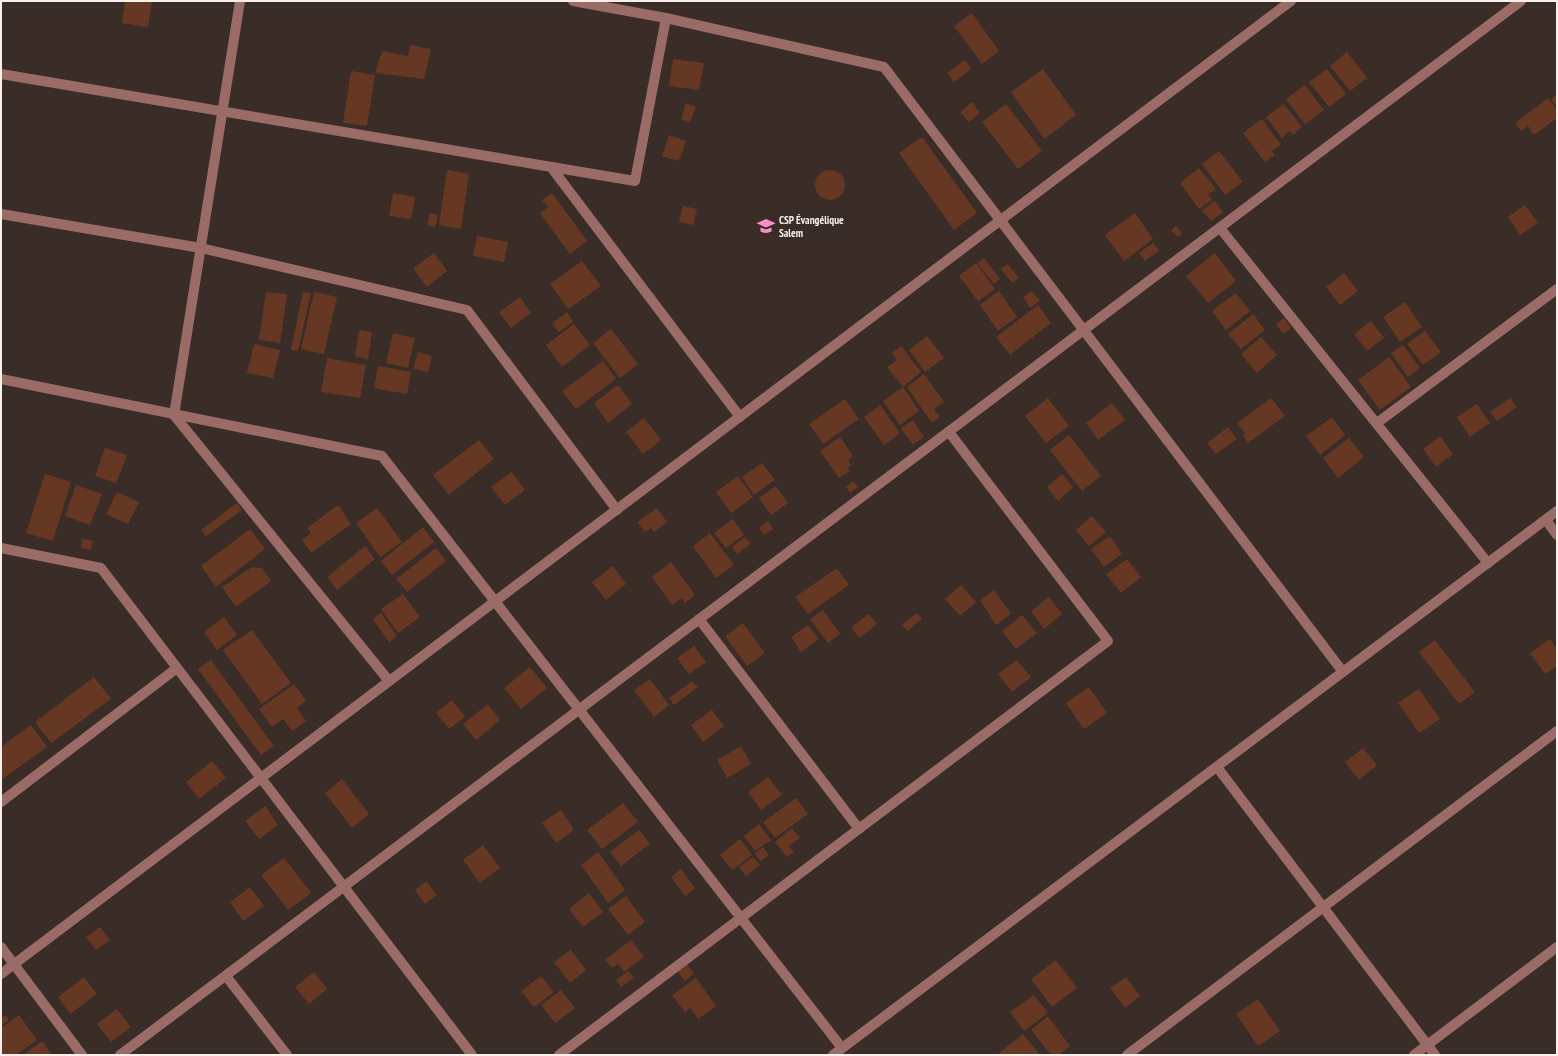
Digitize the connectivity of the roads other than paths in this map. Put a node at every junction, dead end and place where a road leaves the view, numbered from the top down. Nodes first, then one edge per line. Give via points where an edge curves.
1 (240, 1) edge
2 (573, 1) edge
3 (1291, 1) edge
4 (1521, 1) edge
5 (666, 18) junction
6 (1, 74) edge
7 (223, 111) junction
8 (551, 167) junction
9 (1, 214) edge
10 (1000, 220) junction
11 (1220, 228) junction
12 (201, 248) junction
13 (1557, 289) edge
14 (1083, 330) junction
15 (1, 379) edge
16 (174, 415) junction
17 (740, 417) junction
18 (1377, 423) junction
19 (949, 432) junction
20 (617, 510) junction
21 (1557, 511) edge
22 (1546, 520) junction
23 (1557, 535) edge
24 (1, 548) edge
25 (1488, 563) junction
26 (495, 601) junction
27 (699, 620) junction
28 (177, 668) junction
29 (1343, 672) junction
30 (389, 681) junction
31 (579, 710) junction
32 (1557, 731) edge
33 (1217, 767) junction
34 (261, 778) junction
35 (1, 802) edge
36 (859, 829) junction
37 (344, 887) junction
38 (1323, 907) junction
39 (741, 918) junction
40 (1, 947) edge
41 (1557, 947) edge
42 (14, 964) junction
43 (1, 974) edge
44 (226, 976) junction
45 (1427, 1045) junction
46 (842, 1048) junction
47 (82, 1055) edge
48 (120, 1055) edge
49 (287, 1055) edge
50 (472, 1055) edge
51 (559, 1055) edge
52 (833, 1055) edge
53 (1127, 1055) edge
54 (1414, 1055) edge
55 (1435, 1055) edge

1 - 7 street
2 - 5 street
3 - 10 street
4 - 11 street
5 - 8 street via 635,181
5 - 10 street via 884,67
6 - 7 street
7 - 8 street
7 - 12 street
8 - 17 street
9 - 12 street
10 - 14 street
10 - 17 street
11 - 14 street
11 - 18 street
12 - 16 street
12 - 20 street via 467,310
13 - 18 street
14 - 19 street
14 - 29 street
15 - 16 street
16 - 26 street via 382,456
16 - 30 street
17 - 20 street
18 - 25 street
19 - 27 street
19 - 36 street via 1108,641
20 - 26 street
21 - 22 street
22 - 23 street
22 - 25 street
24 - 28 street via 100,568
25 - 29 street
26 - 30 street
26 - 31 street
27 - 31 street
27 - 36 street
28 - 34 street
28 - 35 street
29 - 33 street
30 - 34 street
31 - 37 street
31 - 39 street
32 - 38 street
33 - 38 street
33 - 46 street
34 - 37 street
34 - 42 street
36 - 39 street
37 - 44 street
37 - 50 street
38 - 45 street
38 - 53 street
39 - 46 street
39 - 51 street
40 - 42 street
41 - 45 street
42 - 43 street
42 - 47 street
44 - 48 street
44 - 49 street
45 - 54 street
45 - 55 street
46 - 52 street

